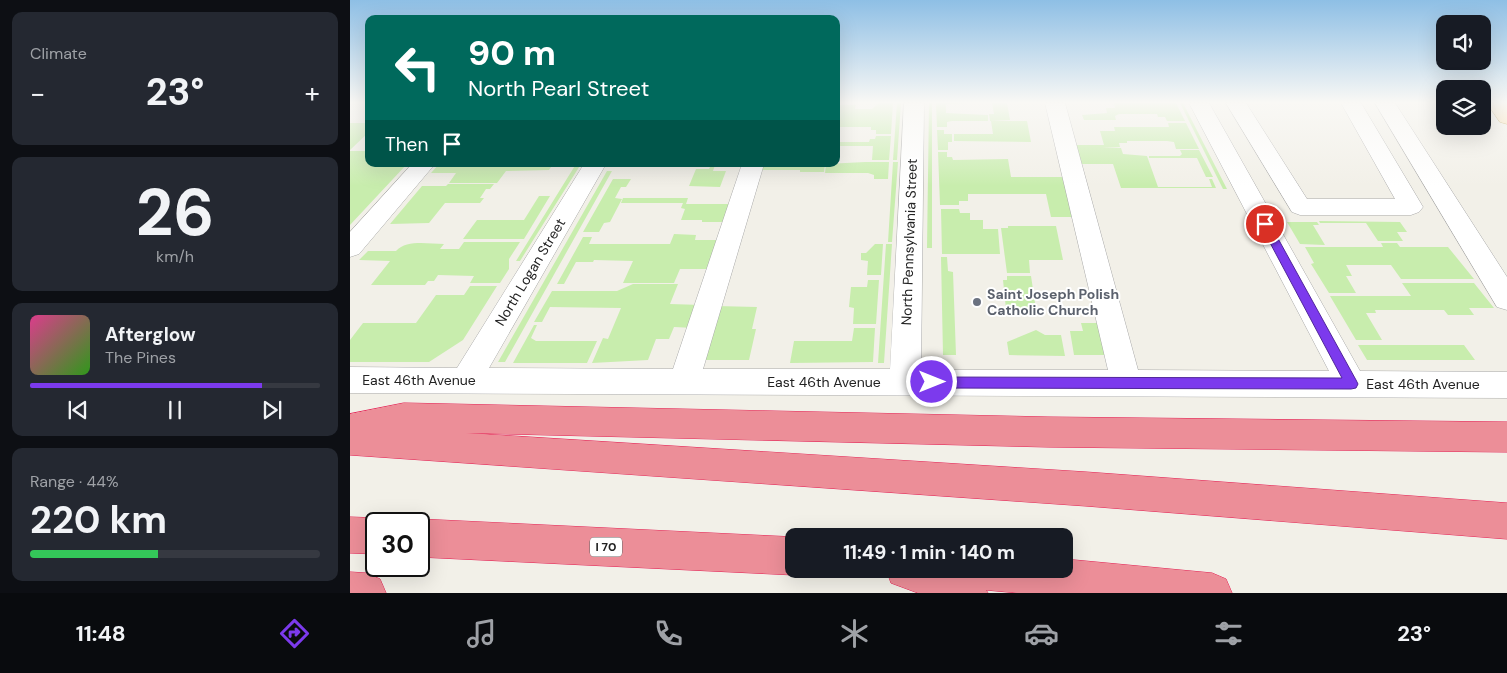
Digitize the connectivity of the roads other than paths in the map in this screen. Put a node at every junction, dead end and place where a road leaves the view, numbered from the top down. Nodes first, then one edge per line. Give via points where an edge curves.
1 (913, 131) edge
2 (1062, 131) edge
3 (1214, 131) edge
4 (1253, 131) edge
5 (1367, 131) edge
6 (1402, 131) edge
7 (1229, 158) junction
8 (1270, 158) junction
9 (421, 167) edge
10 (593, 167) edge
11 (752, 167) edge
12 (350, 248) edge
13 (1507, 300) edge
14 (350, 380) edge
15 (466, 380) junction
16 (684, 381) junction
17 (905, 382) junction
18 (1126, 383) junction
19 (1351, 384) junction
20 (1507, 385) edge
21 (350, 428) edge
22 (1507, 437) edge
23 (350, 440) edge
24 (1507, 521) edge
25 (350, 535) edge
26 (365, 536) edge
27 (430, 539) edge
28 (785, 556) edge
29 (929, 578) edge
30 (1061, 578) edge
31 (350, 592) edge
32 (366, 593) edge
33 (968, 593) edge
34 (1212, 593) edge

1 - 17 street, North Pennsylvania Street
2 - 18 street
3 - 7 street
4 - 8 street
5 - 8 street via 1411,207 1300,207
6 - 13 street
7 - 8 street
7 - 19 street
9 - 12 street
10 - 15 street, North Logan Street
11 - 16 street
14 - 15 street, East 46th Avenue
15 - 16 street, East 46th Avenue
16 - 17 street, East 46th Avenue
17 - 18 street, East 46th Avenue
18 - 19 street, East 46th Avenue
19 - 20 street, East 46th Avenue
21 - 22 highway via 404,417 1048,432
23 - 24 highway
25 - 26 highway
27 - 28 highway, I 70
29 - 33 highway
30 - 34 highway
31 - 32 highway

